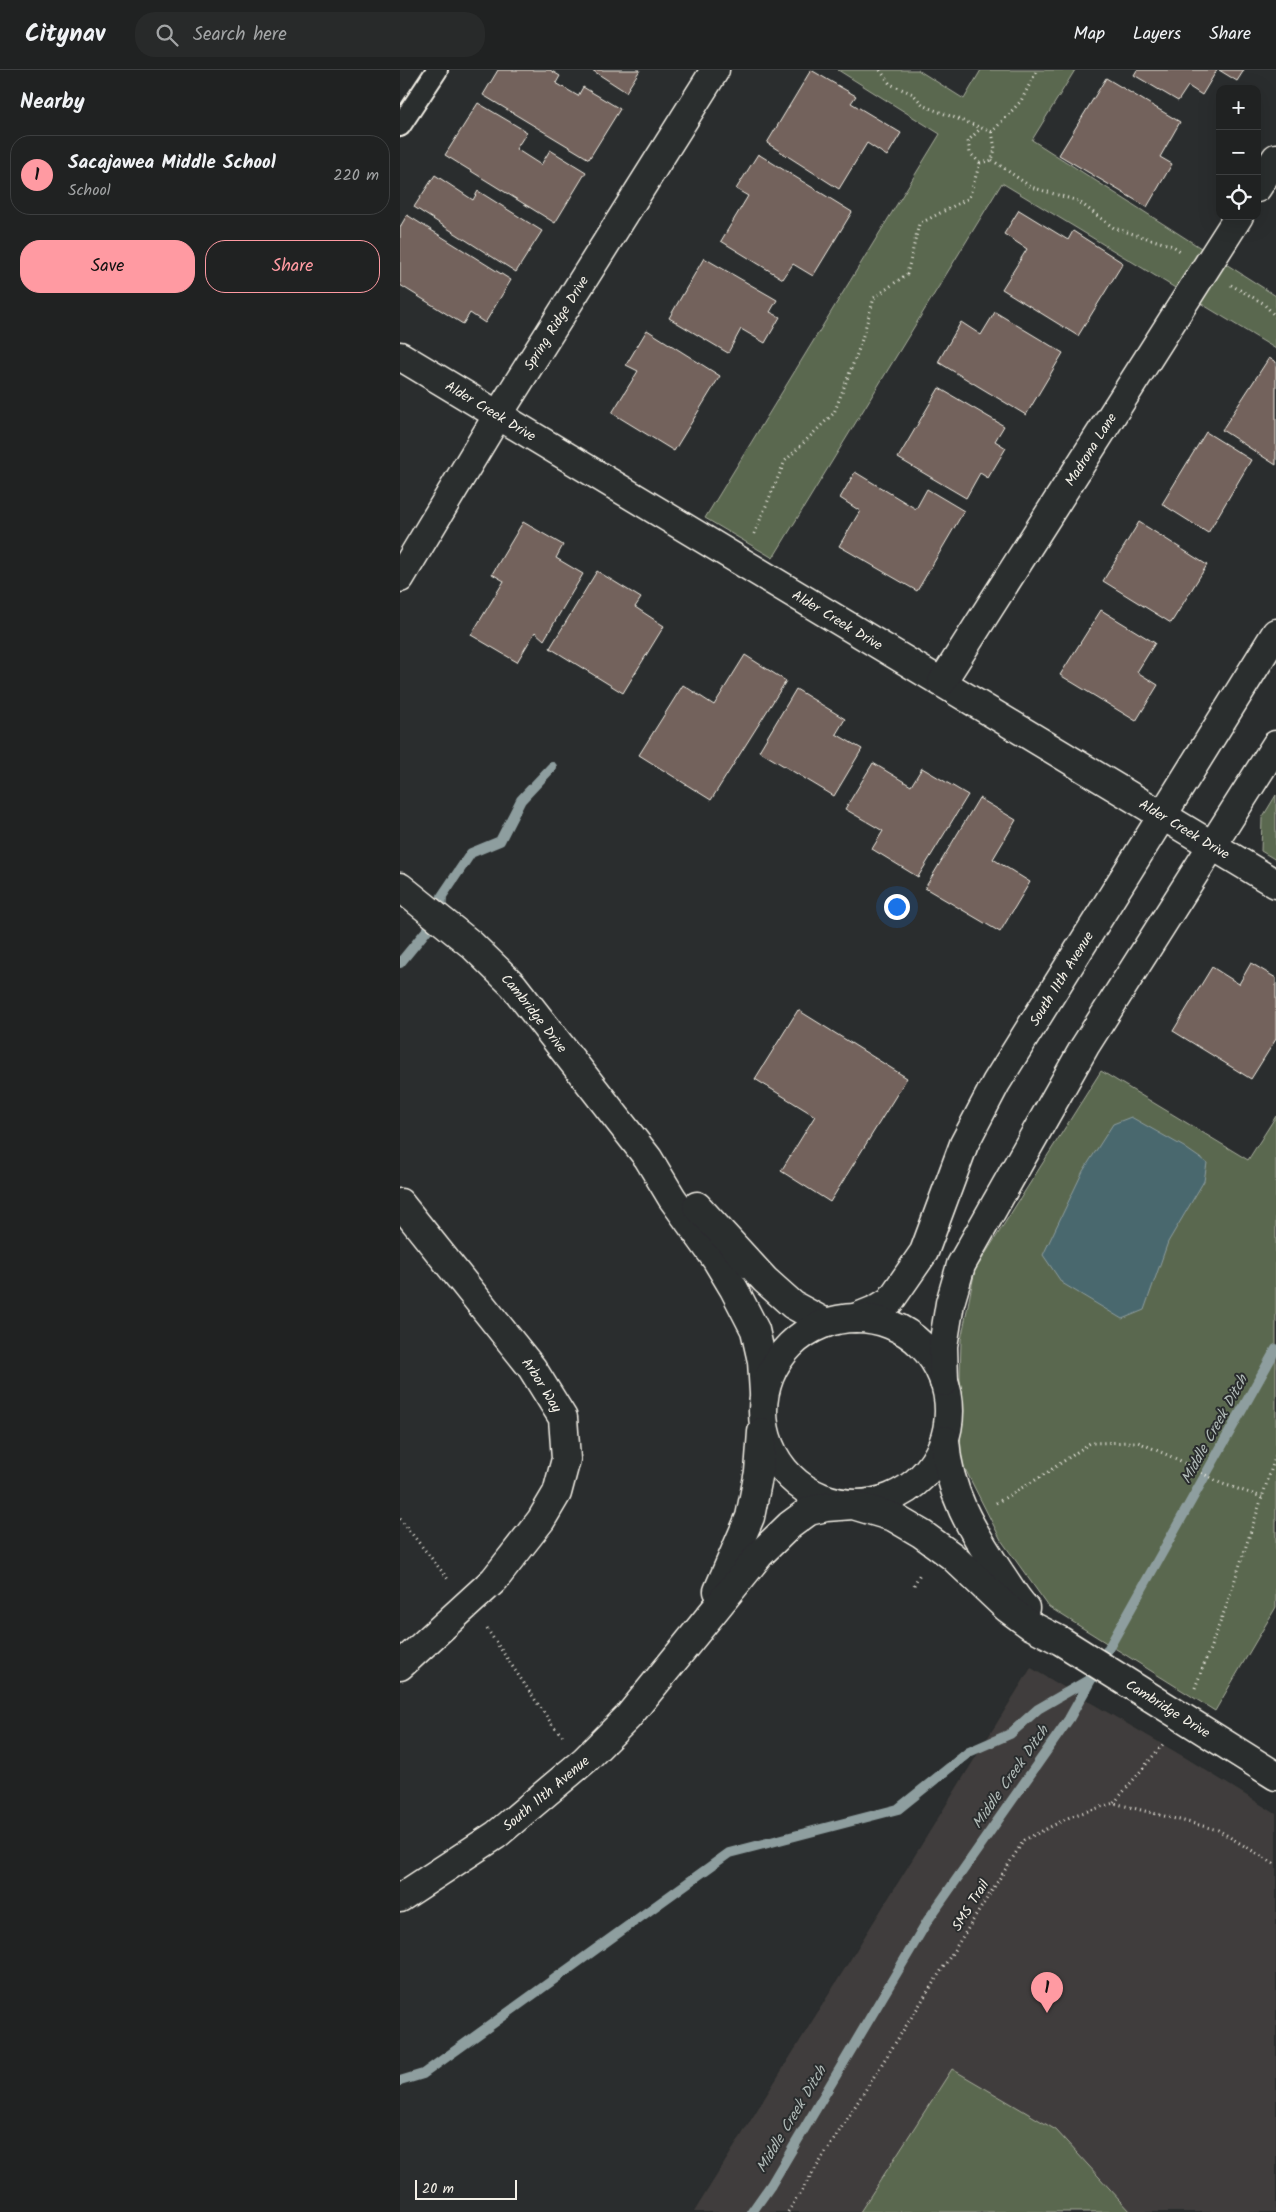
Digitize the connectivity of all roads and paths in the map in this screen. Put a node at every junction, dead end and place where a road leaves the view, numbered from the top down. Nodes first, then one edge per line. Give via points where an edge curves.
1 (437, 70) edge
2 (715, 70) edge
3 (880, 70) edge
4 (1037, 70) edge
5 (400, 126) edge
6 (982, 128) junction
7 (992, 132) junction
8 (1276, 158) edge
9 (992, 160) junction
10 (980, 163) junction
11 (1261, 182) edge
12 (1236, 220) edge
13 (1205, 270) junction
14 (1276, 317) edge
15 (400, 356) edge
16 (498, 415) junction
17 (741, 562) junction
18 (400, 578) edge
19 (1276, 633) edge
20 (942, 682) junction
21 (1276, 745) edge
22 (1161, 815) junction
23 (1212, 845) junction
24 (1276, 884) edge
25 (400, 887) edge
26 (648, 1158) junction
27 (400, 1203) edge
28 (855, 1318) junction
29 (826, 1323) junction
30 (944, 1382) junction
31 (764, 1393) junction
32 (763, 1425) junction
33 (945, 1440) junction
34 (1276, 1455) edge
35 (1262, 1497) junction
36 (853, 1505) junction
37 (400, 1519) edge
38 (967, 1521) junction
39 (937, 1545) junction
40 (914, 1585) dead end
41 (469, 1603) junction
42 (1061, 1641) junction
43 (671, 1664) junction
44 (400, 1666) edge
45 (1184, 1718) junction
46 (585, 1760) junction
47 (1276, 1776) edge
48 (1114, 1803) junction
49 (1276, 1865) edge
50 (400, 1898) edge
51 (788, 2212) edge

1 - 5 lane
2 - 16 street, Spring Ridge Drive
3 - 6 path via 890,84 913,94 924,106
4 - 7 path via 1021,101
6 - 7 path
6 - 10 path via 968,141 970,153
7 - 9 path via 995,149
8 - 11 street
9 - 10 path
9 - 13 path via 1031,187 1078,201 1114,228 1173,246
10 - 17 path via 969,198 919,224 907,274 874,298 860,346 834,413 785,461
12 - 13 street, Madrona Lane
13 - 14 path via 1263,303
13 - 20 street, Madrona Lane
15 - 16 street, Alder Creek Drive
16 - 17 street, Alder Creek Drive
16 - 18 street, Spring Ridge Drive
17 - 20 street, Alder Creek Drive
19 - 22 street, South 11th Avenue
20 - 22 street, Alder Creek Drive
21 - 23 street, South 11th Avenue
22 - 23 street, Alder Creek Drive
22 - 28 street, South 11th Avenue via 996,1083 964,1144 924,1252 890,1301 878,1310
23 - 24 street, Alder Creek Drive
23 - 30 street, South 11th Avenue via 1085,1046 960,1265 943,1346
25 - 26 street, Cambridge Drive via 472,946 513,985
26 - 29 street, Cambridge Drive via 686,1193 765,1280 793,1305
26 - 31 street, Cambridge Drive via 716,1259 755,1330 762,1361
27 - 41 street, Arbor Way via 532,1368 562,1418 566,1458 557,1493 541,1520 494,1580
28 - 29 street, South 11th Avenue
28 - 30 street, South 11th Avenue via 883,1322 910,1336 931,1356
29 - 31 street, South 11th Avenue via 797,1338 776,1363
30 - 33 street, South 11th Avenue via 949,1410
31 - 32 street, South 11th Avenue
32 - 36 street, South 11th Avenue via 774,1456 794,1481 822,1498
32 - 43 street, South 11th Avenue via 759,1472 750,1516 721,1584 696,1631
33 - 36 street, South 11th Avenue via 932,1466 912,1486 885,1500
33 - 38 street, Cambridge Drive via 951,1480
34 - 35 path
35 - 38 path via 1220,1483 1138,1442 1090,1443
35 - 45 path via 1226,1607
36 - 39 street, Cambridge Drive via 893,1517
36 - 43 street, South 11th Avenue via 809,1512 790,1525 760,1554
37 - 41 path
38 - 42 street, Cambridge Drive via 1022,1605
39 - 40 path
39 - 42 street, Cambridge Drive via 1007,1608
41 - 44 street, Arbor Way
41 - 46 path via 554,1726
42 - 45 street, Cambridge Drive
43 - 46 street, South 11th Avenue via 628,1717
45 - 47 street, Cambridge Drive
45 - 48 path
46 - 50 street, South 11th Avenue via 496,1835
48 - 49 path via 1218,1830
48 - 51 path, SMS Trail via 1072,1816 1024,1840

